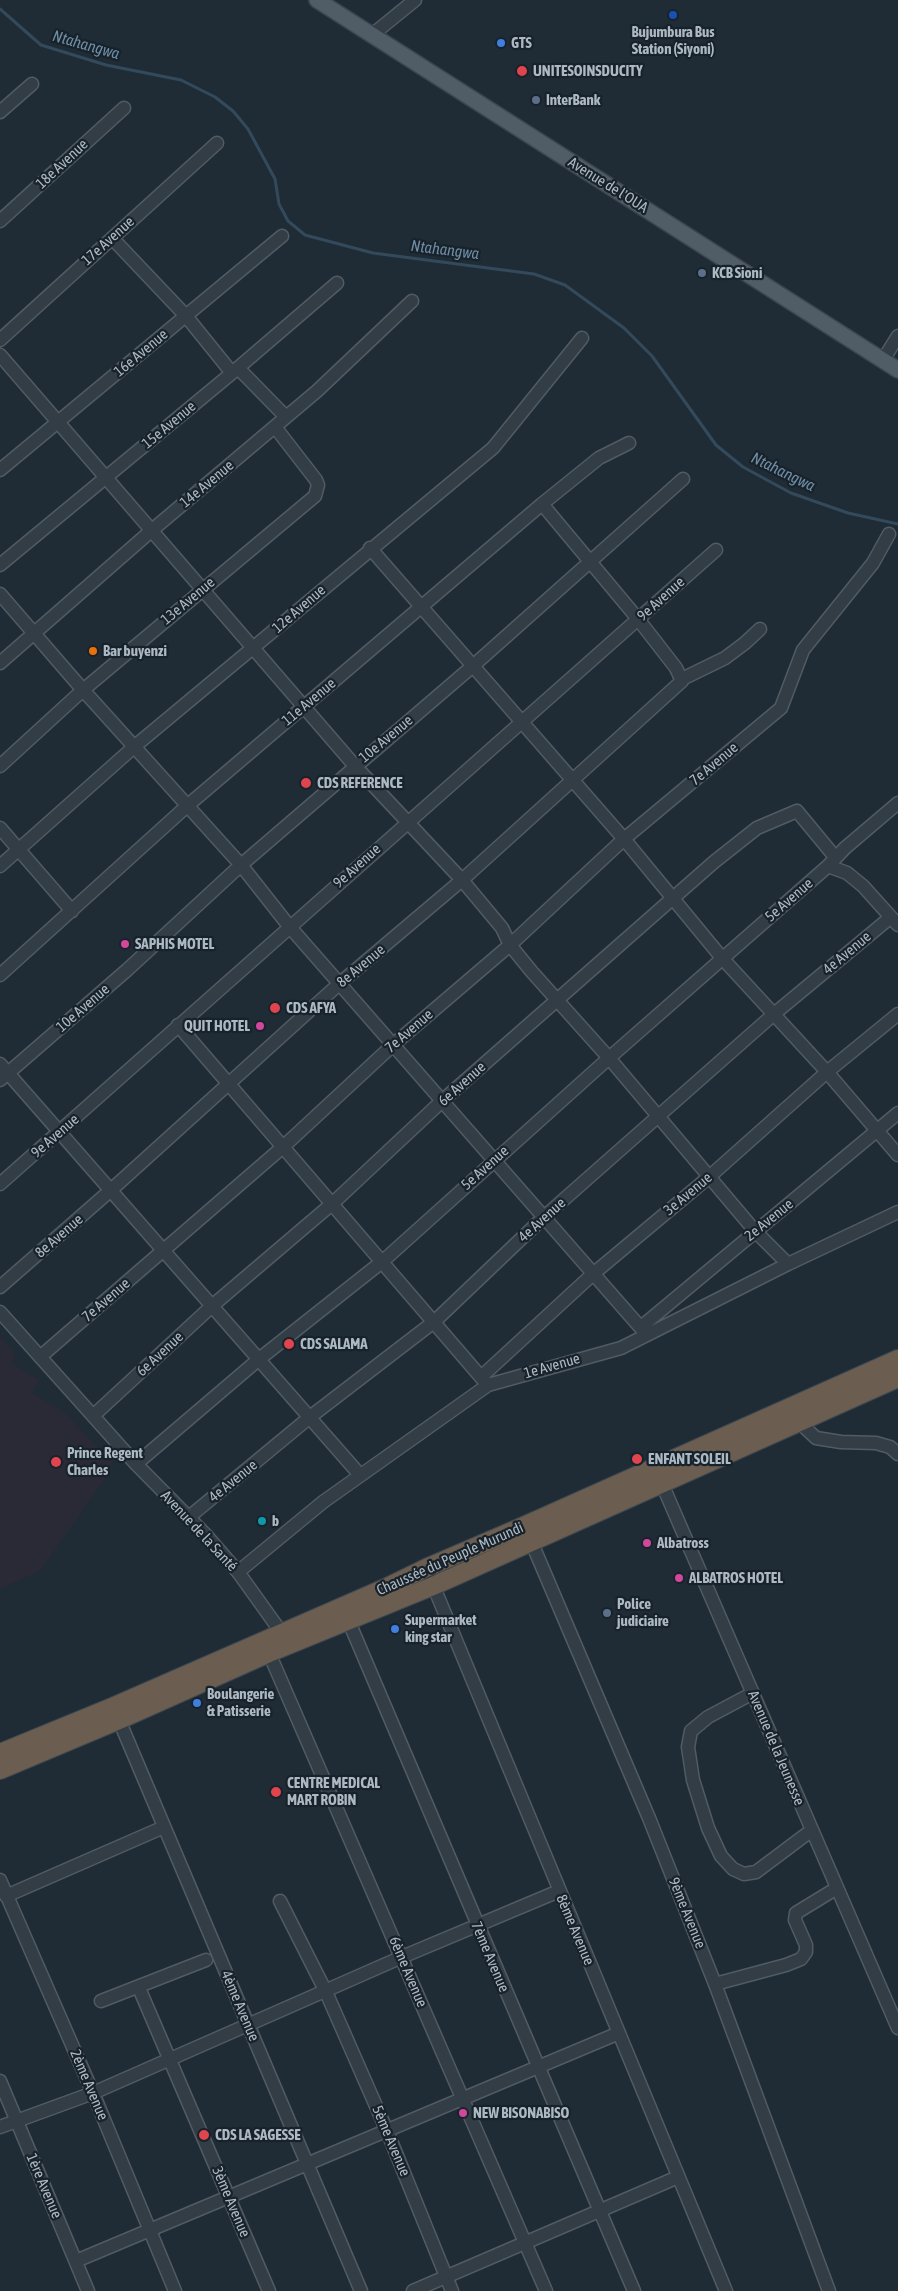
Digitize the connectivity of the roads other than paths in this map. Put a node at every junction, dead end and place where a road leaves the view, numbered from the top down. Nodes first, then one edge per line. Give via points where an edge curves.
1 (317, 0) edge
2 (415, 0) edge
3 (372, 35) junction
4 (32, 84) dead end
5 (124, 108) dead end
6 (0, 112) edge
7 (217, 143) dead end
8 (0, 221) edge
9 (282, 236) dead end
10 (112, 238) junction
11 (336, 284) dead end
12 (412, 302) dead end
13 (186, 316) junction
14 (898, 336) edge
15 (582, 338) dead end
16 (0, 340) edge
17 (374, 350) dead end
18 (0, 355) edge
19 (883, 360) junction
20 (235, 370) junction
21 (898, 370) edge
22 (286, 417) junction
23 (58, 422) junction
24 (277, 430) junction
25 (629, 443) dead end
26 (0, 470) edge
27 (105, 478) junction
28 (684, 479) dead end
29 (542, 504) junction
30 (151, 531) junction
31 (889, 534) dead end
32 (370, 548) junction
33 (716, 550) dead end
34 (591, 561) junction
35 (0, 565) edge
36 (202, 589) junction
37 (0, 594) edge
38 (421, 608) junction
39 (638, 620) junction
40 (760, 629) dead end
41 (34, 634) junction
42 (254, 648) junction
43 (0, 663) edge
44 (474, 666) junction
45 (680, 682) junction
46 (82, 690) junction
47 (304, 706) junction
48 (522, 722) junction
49 (135, 746) junction
50 (0, 766) edge
51 (355, 766) junction
52 (574, 780) junction
53 (898, 803) edge
54 (187, 806) junction
55 (407, 822) junction
56 (0, 828) edge
57 (624, 839) junction
58 (18, 849) junction
59 (832, 861) junction
60 (241, 865) junction
61 (0, 866) edge
62 (462, 880) junction
63 (673, 898) junction
64 (72, 911) junction
65 (895, 921) edge
66 (289, 926) junction
67 (510, 945) junction
68 (722, 958) junction
69 (0, 975) edge
70 (339, 984) junction
71 (556, 1000) junction
72 (774, 1014) junction
73 (898, 1014) edge
74 (178, 1025) junction
75 (393, 1045) junction
76 (609, 1058) junction
77 (3, 1072) edge
78 (827, 1072) junction
79 (230, 1084) junction
80 (442, 1101) junction
81 (898, 1113) edge
82 (658, 1118) junction
83 (878, 1131) junction
84 (60, 1132) junction
85 (284, 1146) junction
86 (898, 1155) edge
87 (493, 1161) junction
88 (709, 1177) junction
89 (0, 1184) edge
90 (111, 1190) junction
91 (333, 1203) junction
92 (898, 1212) edge
93 (544, 1217) junction
94 (755, 1231) junction
95 (164, 1250) junction
96 (383, 1261) junction
97 (788, 1264) junction
98 (592, 1274) junction
99 (0, 1287) edge
100 (212, 1306) junction
101 (0, 1312) edge
102 (435, 1321) junction
103 (644, 1331) junction
104 (40, 1357) junction
105 (898, 1359) edge
106 (258, 1360) junction
107 (898, 1378) edge
108 (484, 1381) junction
109 (94, 1415) junction
110 (310, 1417) junction
111 (799, 1422) junction
112 (898, 1454) edge
113 (136, 1464) junction
114 (655, 1468) junction
115 (360, 1475) junction
116 (662, 1484) junction
117 (189, 1517) junction
118 (531, 1541) junction
119 (426, 1568) junction
120 (238, 1572) junction
121 (433, 1586) junction
122 (349, 1622) junction
123 (286, 1639) junction
124 (269, 1653) junction
125 (753, 1694) junction
126 (119, 1720) junction
127 (0, 1753) edge
128 (0, 1770) edge
129 (164, 1828) junction
130 (812, 1830) junction
131 (0, 1880) edge
132 (837, 1888) junction
133 (559, 1891) junction
134 (6, 1896) junction
135 (280, 1901) dead end
136 (477, 1926) junction
137 (402, 1957) junction
138 (206, 1960) dead end
139 (715, 1984) junction
140 (139, 1988) junction
141 (326, 1992) junction
142 (101, 2002) dead end
143 (248, 2026) junction
144 (898, 2028) edge
145 (619, 2034) junction
146 (170, 2058) junction
147 (538, 2067) junction
148 (0, 2081) edge
149 (93, 2093) junction
150 (462, 2099) junction
151 (17, 2121) junction
152 (0, 2127) edge
153 (387, 2131) junction
154 (307, 2166) junction
155 (678, 2176) junction
156 (228, 2198) junction
157 (600, 2209) junction
158 (149, 2230) junction
159 (525, 2242) junction
160 (76, 2261) junction
161 (447, 2278) junction
162 (88, 2291) edge
163 (175, 2291) edge
164 (269, 2291) edge
165 (361, 2291) edge
166 (414, 2291) edge
167 (452, 2291) edge
168 (546, 2291) edge
169 (634, 2291) edge
170 (726, 2291) edge
171 (829, 2291) edge

1 - 3 main road, Avenue de l'OUA
2 - 3 street
3 - 19 main road, Avenue de l'OUA
4 - 6 street
5 - 8 street, 18e Avenue
7 - 10 street, 17e Avenue
9 - 13 street, 16e Avenue
10 - 13 street
10 - 16 street, 17e Avenue
11 - 20 street, 15e Avenue
12 - 22 street, 14e Avenue
13 - 20 street
13 - 23 street, 16e Avenue
14 - 19 street
15 - 32 street, 12e Avenue via 493,448
17 - 24 street
18 - 23 street
19 - 21 main road, Avenue de l'OUA
20 - 22 street
20 - 27 street, 15e Avenue
22 - 24 street, 14e Avenue
23 - 26 street, 16e Avenue
23 - 27 street
24 - 30 street, 14e Avenue
24 - 36 street, 13e Avenue via 316,480 315,496
25 - 29 street, 11e Avenue via 599,458
27 - 30 street
27 - 35 street, 15e Avenue
28 - 34 street, 10e Avenue
29 - 34 street
29 - 38 street, 11e Avenue
30 - 36 street
30 - 41 street, 14e Avenue
31 - 57 street, 7e Avenue via 873,563 803,650 781,708
32 - 38 street
32 - 42 street, 12e Avenue
33 - 39 street, 9e Avenue
34 - 39 street
34 - 44 street, 10e Avenue
36 - 42 street
36 - 46 street, 13e Avenue
37 - 41 street
38 - 44 street
38 - 47 street, 11e Avenue
39 - 45 street
39 - 48 street, 9e Avenue
40 - 45 street, 8e Avenue via 725,658
41 - 43 street, 14e Avenue
41 - 46 street
42 - 47 street
42 - 49 street, 12e Avenue
44 - 48 street
44 - 51 street, 10e Avenue
45 - 52 street, 8e Avenue
46 - 49 street
46 - 50 street, 13e Avenue
47 - 51 street
47 - 54 street, 11e Avenue
48 - 52 street
48 - 55 street, 9e Avenue
49 - 54 street
49 - 58 street, 12e Avenue
51 - 55 street
51 - 60 street, 10e Avenue
52 - 57 street
52 - 62 street, 8e Avenue
53 - 59 street
54 - 60 street
54 - 64 street, 11e Avenue
55 - 62 street
55 - 66 street, 9e Avenue
56 - 58 street
57 - 63 street
57 - 67 street, 7e Avenue
58 - 61 street, 12e Avenue
58 - 64 street
59 - 63 street, 6e Avenue via 799,812 793,811 757,828
59 - 65 street via 863,886
59 - 68 street, 5e Avenue
60 - 66 street
60 - 77 street, 10e Avenue via 127,970
62 - 67 street via 502,928
62 - 70 street, 8e Avenue
63 - 68 street
63 - 71 street, 6e Avenue
64 - 69 street, 11e Avenue
65 - 72 street, 4e Avenue
66 - 70 street
66 - 74 street, 9e Avenue
67 - 71 street
67 - 75 street, 7e Avenue
68 - 72 street
68 - 76 street, 5e Avenue
70 - 75 street
70 - 79 street, 8e Avenue
71 - 76 street
71 - 80 street, 6e Avenue
72 - 78 street
72 - 82 street, 4e Avenue
73 - 78 street, 3e Avenue
74 - 79 street
74 - 84 street, 9e Avenue
75 - 80 street
75 - 85 street, 7e Avenue
76 - 82 street
76 - 87 street, 5e Avenue
77 - 84 street
78 - 83 street
78 - 88 street, 3e Avenue
79 - 85 street
79 - 90 street, 8e Avenue
80 - 87 street
80 - 91 street, 6e Avenue
81 - 83 street, 2e Avenue
82 - 88 street
82 - 93 street, 4e Avenue
83 - 86 street
83 - 94 street, 2e Avenue
84 - 89 street, 9e Avenue
84 - 90 street
85 - 91 street
85 - 95 street, 7e Avenue
87 - 93 street
87 - 96 street, 5e Avenue
88 - 94 street
88 - 98 street, 3e Avenue
90 - 95 street
90 - 99 street, 8e Avenue
91 - 96 street
91 - 100 street, 6e Avenue
92 - 97 street, 1e Avenue
93 - 98 street
93 - 102 street, 4e Avenue
94 - 97 street
94 - 103 street, 2e Avenue
95 - 100 street
95 - 104 street, 7e Avenue
96 - 102 street
96 - 106 street, 5e Avenue
97 - 103 street, 1e Avenue
98 - 103 street
98 - 108 street, 3e Avenue
100 - 106 street
100 - 109 street, 6e Avenue
101 - 104 street, Avenue de la Santé
102 - 108 street
102 - 110 street, 4e Avenue
103 - 108 street, 1e Avenue via 621,1348
104 - 109 street, Avenue de la Santé
105 - 114 highway, Chaussée du Peuple Murundi
106 - 110 street
106 - 113 street, 5e Avenue
107 - 111 highway, Chaussée du Peuple Murundi
108 - 115 street, 1e Avenue
109 - 113 street, Avenue de la Santé
110 - 115 street
110 - 117 street, 4e Avenue
111 - 112 street via 816,1438 876,1443 890,1447
111 - 116 highway, Chaussée du Peuple Murundi
113 - 117 street, Avenue de la Santé
114 - 116 street, Avenue de la Jeunesse
114 - 119 highway, Chaussée du Peuple Murundi
115 - 120 street, 1e Avenue
116 - 118 highway, Chaussée du Peuple Murundi
116 - 125 street, Avenue de la Jeunesse
117 - 120 street, Avenue de la Santé
118 - 121 highway, Chaussée du Peuple Murundi
118 - 139 street, 9ème Avenue via 649,1818
119 - 121 street, 8ème Avenue
119 - 123 highway, Chaussée du Peuple Murundi
120 - 123 street, Avenue de la Santé
121 - 122 highway, Chaussée du Peuple Murundi
121 - 133 street, 8ème Avenue
122 - 123 highway, Chaussée du Peuple Murundi
122 - 136 street, 7ème Avenue
123 - 124 highway, Chaussée du Peuple Murundi
123 - 127 highway, Chaussée du Peuple Murundi
124 - 126 highway, Chaussée du Peuple Murundi
124 - 137 street, 6ème Avenue
125 - 130 street, Avenue de la Jeunesse
125 - 130 street via 690,1731 688,1747 693,1780 708,1828 721,1856 733,1869 744,1874 756,1872
126 - 128 highway, Chaussée du Peuple Murundi
126 - 129 street, 4ème Avenue
129 - 134 street
129 - 143 street, 4ème Avenue
130 - 132 street, Avenue de la Jeunesse
131 - 134 street, 2ème Avenue
132 - 139 street via 796,1913 795,1920 806,1945 801,1959
132 - 144 street, Avenue de la Jeunesse
133 - 136 street
133 - 145 street, 8ème Avenue
134 - 149 street, 2ème Avenue
135 - 141 street, 5ème Avenue
136 - 137 street
136 - 147 street, 7ème Avenue
137 - 141 street
137 - 150 street, 6ème Avenue
138 - 140 street
139 - 171 street, 9ème Avenue
140 - 142 street
140 - 146 street, 3ème Avenue
141 - 143 street
141 - 153 street, 5ème Avenue
143 - 146 street
143 - 154 street, 4ème Avenue
145 - 147 street
145 - 155 street, 8ème Avenue
146 - 149 street
146 - 156 street, 3ème Avenue
147 - 150 street
147 - 157 street, 7ème Avenue
148 - 151 street, 1ère Avenue
149 - 151 street
149 - 158 street, 2ème Avenue
150 - 153 street
150 - 159 street, 6ème Avenue
151 - 152 street
151 - 160 street, 1ère Avenue
153 - 154 street
153 - 161 street, 5ème Avenue
154 - 156 street
154 - 165 street, 4ème Avenue
155 - 157 street
155 - 170 street, 8ème Avenue
156 - 158 street
156 - 164 street, 3ème Avenue
157 - 159 street
157 - 169 street, 7ème Avenue
158 - 160 street
158 - 163 street, 2ème Avenue
159 - 161 street
159 - 168 street, 6ème Avenue
160 - 162 street, 1ère Avenue
161 - 166 street
161 - 167 street, 5ème Avenue

